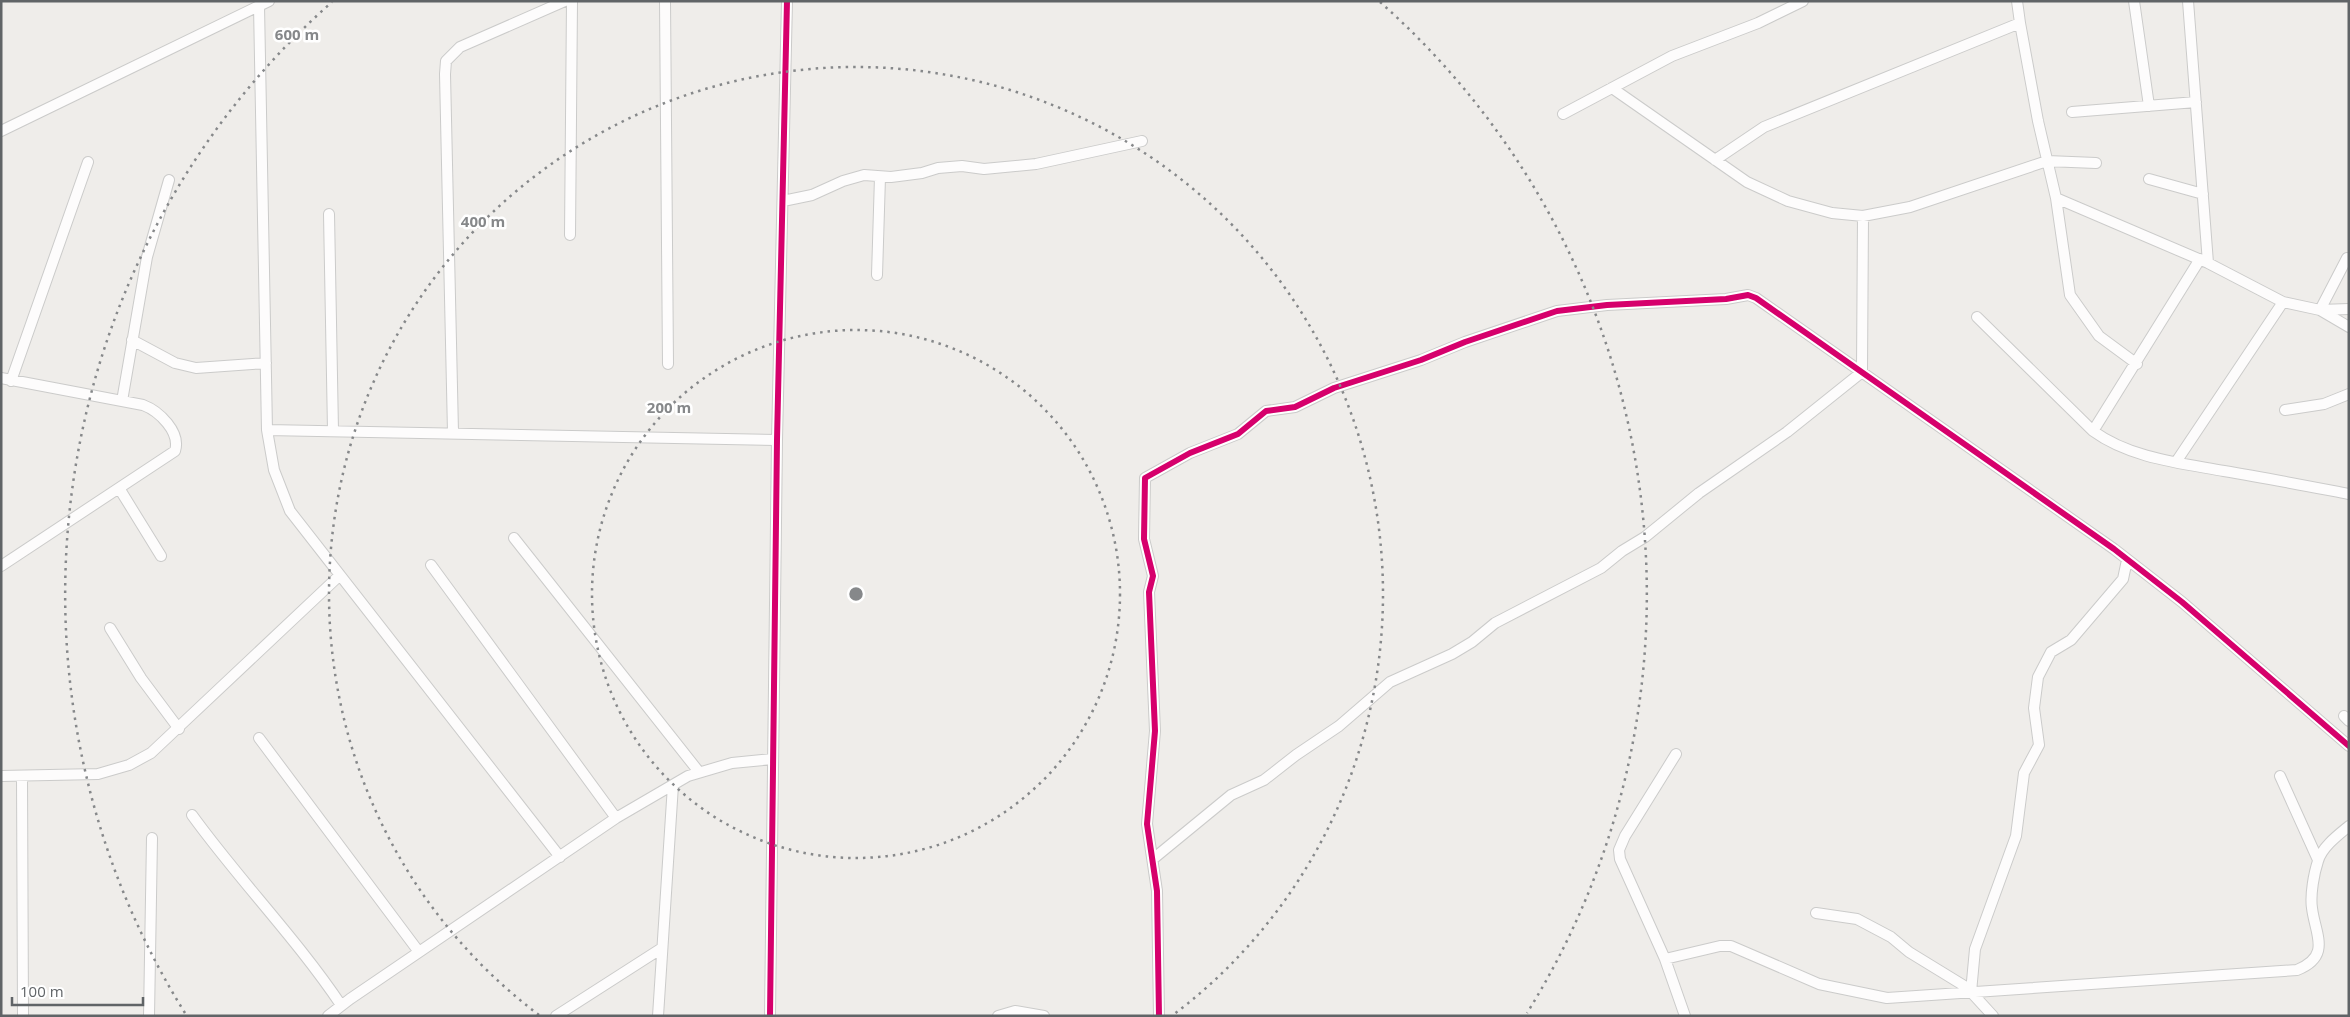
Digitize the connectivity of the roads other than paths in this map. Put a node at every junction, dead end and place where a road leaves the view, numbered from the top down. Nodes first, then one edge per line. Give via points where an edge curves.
1 (240, 1) edge
2 (565, 1) edge
3 (572, 1) edge
4 (665, 1) edge
5 (787, 1) edge
6 (1803, 1) edge
7 (2017, 1) edge
8 (2134, 1) edge
9 (2188, 1) edge
10 (264, 4) edge
11 (246, 12) junction
12 (2020, 23) junction
13 (1612, 88) junction
14 (2196, 102) junction
15 (2149, 106) junction
16 (2072, 112) dead end
17 (1563, 114) dead end
18 (1, 131) edge
19 (1142, 141) dead end
20 (1715, 160) junction
21 (88, 162) dead end
22 (2047, 162) junction
23 (2096, 163) dead end
24 (880, 177) junction
25 (2149, 178) dead end
26 (169, 180) dead end
27 (2203, 194) junction
28 (2056, 198) junction
29 (783, 201) junction
30 (329, 214) dead end
31 (1863, 216) junction
32 (570, 235) dead end
33 (2347, 258) dead end
34 (2204, 261) junction
35 (877, 275) dead end
36 (2283, 302) junction
37 (2349, 309) edge
38 (2320, 310) junction
39 (1977, 318) dead end
40 (2349, 327) edge
41 (132, 340) junction
42 (266, 363) junction
43 (668, 364) dead end
44 (2137, 364) junction
45 (1862, 372) junction
46 (6, 379) edge
47 (2349, 394) edge
48 (122, 401) junction
49 (2286, 410) dead end
50 (267, 430) junction
51 (333, 430) junction
52 (2093, 431) junction
53 (453, 432) junction
54 (777, 440) junction
55 (2176, 462) junction
56 (120, 488) junction
57 (2349, 494) edge
58 (514, 538) dead end
59 (161, 556) dead end
60 (2127, 560) junction
61 (431, 564) dead end
62 (1, 566) edge
63 (339, 576) junction
64 (110, 628) dead end
65 (179, 728) junction
66 (259, 738) dead end
67 (2349, 746) edge
68 (1676, 754) dead end
69 (773, 759) junction
70 (699, 772) junction
71 (1, 776) edge
72 (2280, 776) dead end
73 (22, 777) junction
74 (673, 785) junction
75 (192, 814) dead end
76 (616, 818) junction
77 (2349, 826) edge
78 (152, 838) dead end
79 (560, 857) junction
80 (1153, 859) junction
81 (2318, 860) junction
82 (1816, 913) dead end
83 (662, 948) junction
84 (419, 952) junction
85 (1665, 959) junction
86 (1971, 991) junction
87 (340, 1005) junction
88 (23, 1016) edge
89 (149, 1016) edge
90 (328, 1016) edge
91 (556, 1016) edge
92 (658, 1016) edge
93 (770, 1016) edge
94 (998, 1016) edge
95 (1044, 1016) edge
96 (1159, 1016) edge
97 (1685, 1016) edge
98 (1992, 1016) edge

1 - 11 street
2 - 53 street via 460,47 446,62
3 - 32 street
4 - 43 street
5 - 29 street
6 - 13 street via 1758,23 1672,56
7 - 12 street
8 - 15 street
9 - 14 street
10 - 11 street
10 - 42 street
11 - 18 street
12 - 20 street via 1764,127
12 - 22 street
13 - 17 street
13 - 20 street
14 - 15 street
14 - 27 street
15 - 16 street
19 - 24 street via 1036,164 984,169 954,166
20 - 31 street via 1747,182 1788,201
21 - 46 street
22 - 23 street
22 - 28 street
22 - 31 street via 1910,207
24 - 29 street via 864,175 812,196
24 - 35 street
25 - 27 street
26 - 41 street via 147,258
27 - 34 street
28 - 34 street
28 - 44 street via 2068,288 2074,302 2099,336
29 - 54 street
30 - 51 street
31 - 45 street
33 - 38 street
34 - 36 street
34 - 44 street
36 - 38 street
36 - 55 street
37 - 38 street
38 - 40 street
39 - 52 street
41 - 42 street via 185,366 196,368
41 - 48 street
42 - 50 street
44 - 52 street
45 - 60 street
45 - 80 street via 1787,432 1699,493 1646,537 1601,568 1495,623 1452,654 1390,682 1339,726 1264,780 1231,795
45 - 80 street via 1748,295 1557,311 1334,388 1295,407 1266,411 1238,434 1190,453 1148,475 1144,482 1144,539 1153,567 1149,592 1154,731 1147,824
46 - 48 street
47 - 49 street via 2324,404
48 - 56 street via 143,405 161,415 176,438 176,446 174,451
50 - 51 street
50 - 63 street via 274,470 290,511
51 - 53 street
52 - 55 street via 2127,450
53 - 54 street
54 - 69 street
55 - 57 street
56 - 59 street
56 - 62 street
58 - 70 street
60 - 67 street via 2182,602
60 - 86 street via 2123,579 2071,640 2048,655 2038,677 2034,708 2039,745 2024,773 2016,836 1975,949
61 - 76 street
63 - 65 street
63 - 79 street
64 - 65 street via 141,678
65 - 73 street via 151,753 130,765 98,774
66 - 84 street
68 - 85 street via 1619,850 1620,859
69 - 70 street via 732,763
69 - 93 street
70 - 74 street
71 - 73 street
72 - 81 street
73 - 88 street
74 - 76 street
74 - 83 street
75 - 87 street via 316,969
76 - 79 street
77 - 81 street via 2331,842
78 - 89 street
79 - 84 street
80 - 96 street via 1158,891
81 - 86 street via 2312,905 2320,943 2314,959 2296,970
82 - 86 street via 1857,919 1891,937
83 - 91 street
83 - 92 street
84 - 87 street
85 - 86 street via 1731,946 1818,984 1868,996 1904,998
85 - 97 street
86 - 98 street
87 - 90 street
94 - 95 street via 1015,1012

